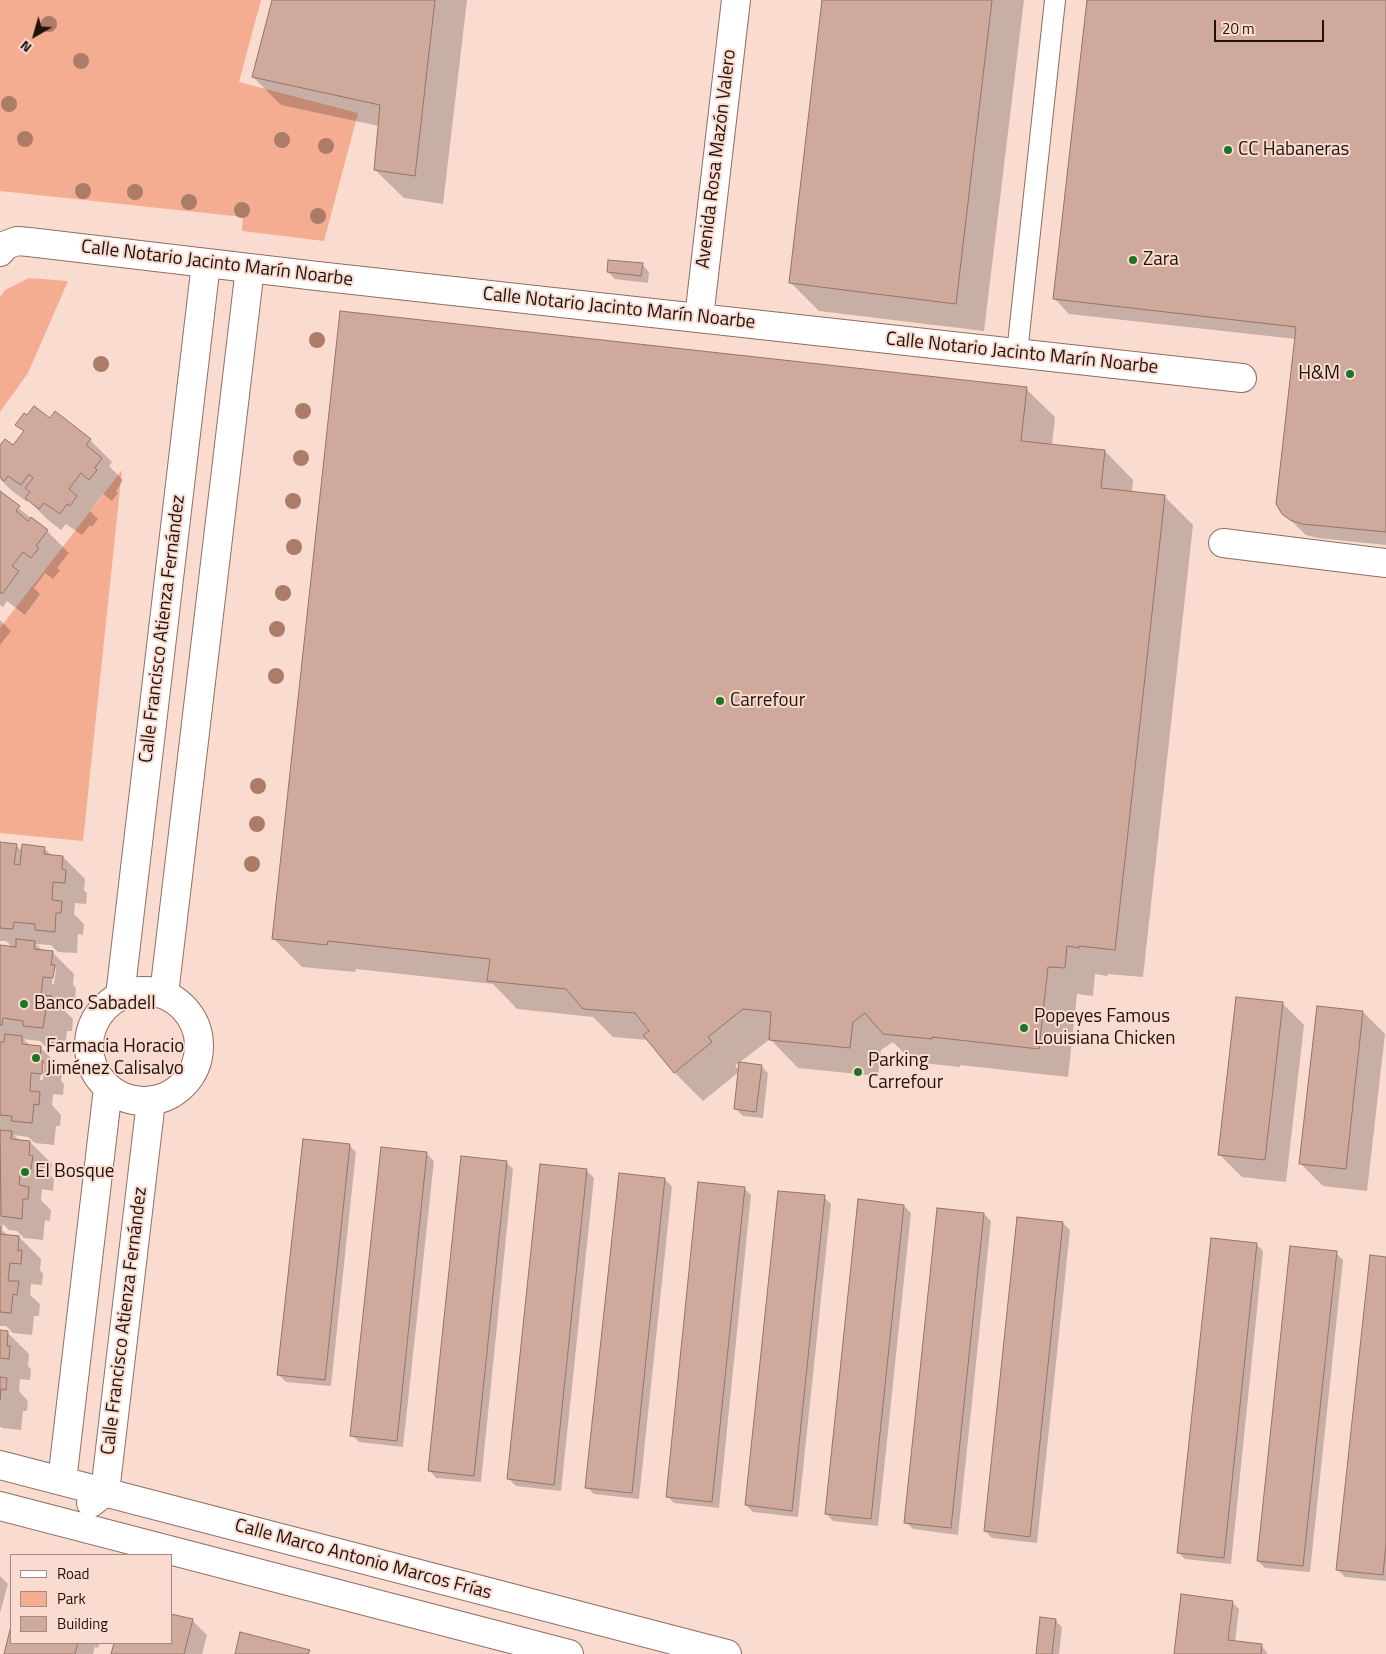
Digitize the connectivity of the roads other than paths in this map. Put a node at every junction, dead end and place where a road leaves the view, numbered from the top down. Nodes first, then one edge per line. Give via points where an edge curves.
1 (736, 0) edge
2 (1055, 0) edge
3 (0, 252) edge
4 (206, 263) junction
5 (250, 268) junction
6 (699, 318) junction
7 (1016, 353) junction
8 (1242, 378) dead end
9 (1222, 543) dead end
10 (1386, 562) edge
11 (164, 994) junction
12 (120, 996) junction
13 (108, 1088) junction
14 (151, 1101) junction
15 (0, 1465) edge
16 (62, 1481) junction
17 (105, 1492) junction
18 (0, 1506) edge
19 (66, 1523) junction
20 (586, 1619) junction
21 (570, 1654) edge
22 (577, 1654) edge
23 (727, 1654) edge

1 - 6 street, Avenida Rosa Mazón Valero
2 - 7 lane
3 - 4 street, Calle Notario Jacinto Marín Noarbe via 6,245 17,241
4 - 5 street, Calle Notario Jacinto Marín Noarbe
4 - 12 street, Calle Francisco Atienza Fernández
5 - 6 street, Calle Notario Jacinto Marín Noarbe
5 - 11 street
6 - 7 street, Calle Notario Jacinto Marín Noarbe
7 - 8 street, Calle Notario Jacinto Marín Noarbe
9 - 10 street
11 - 12 street via 134,991
11 - 14 street via 180,1004 192,1018 197,1030 198,1056 191,1075 178,1090 165,1098
12 - 13 street via 99,1013 88,1039 92,1066
13 - 14 street via 121,1097
13 - 16 street
14 - 17 street, Calle Francisco Atienza Fernández
15 - 16 street, Calle Marco Antonio Marcos Frías
16 - 17 street, Calle Marco Antonio Marcos Frías
17 - 19 street
17 - 20 street, Calle Marco Antonio Marcos Frías
18 - 19 street, Calle Marco Antonio Marcos Frías
19 - 21 street, Calle Marco Antonio Marcos Frías
20 - 22 street
20 - 23 street, Calle Marco Antonio Marcos Frías

